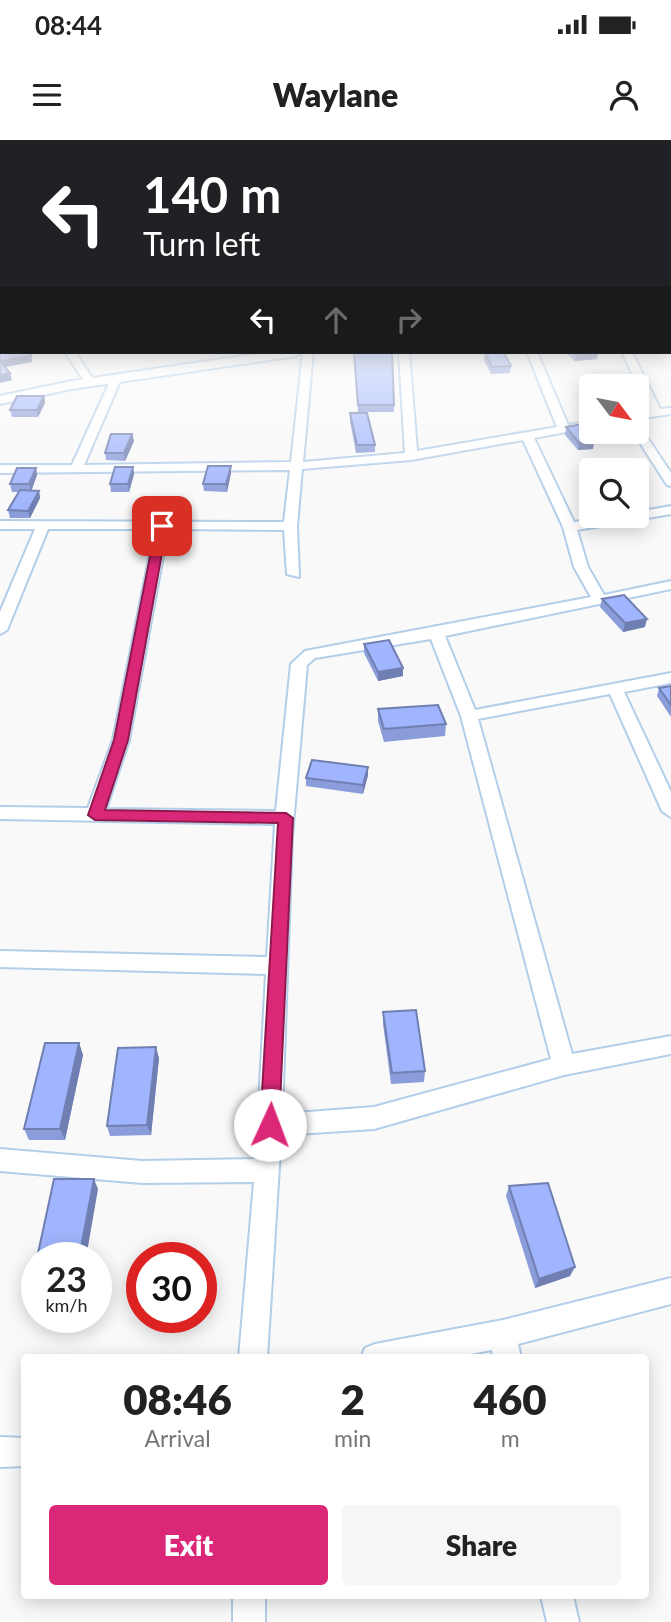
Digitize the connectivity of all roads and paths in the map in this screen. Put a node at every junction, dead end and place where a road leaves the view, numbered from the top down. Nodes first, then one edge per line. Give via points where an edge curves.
1 (80, 366) edge
2 (172, 366) edge
3 (202, 366) edge
4 (306, 366) edge
5 (405, 366) edge
6 (538, 366) edge
7 (634, 366) edge
8 (88, 379) junction
9 (116, 379) junction
10 (0, 398) edge
11 (671, 411) edge
12 (656, 413) junction
13 (649, 414) edge
14 (579, 426) edge
15 (564, 429) junction
16 (527, 435) junction
17 (646, 444) edge
18 (411, 456) junction
19 (294, 466) junction
20 (76, 468) junction
21 (0, 469) edge
22 (671, 482) edge
23 (671, 510) edge
24 (0, 525) edge
25 (43, 526) junction
26 (162, 526) junction
27 (290, 526) junction
28 (570, 527) junction
29 (294, 574) dead end
30 (671, 585) edge
31 (600, 600) junction
32 (0, 630) edge
33 (437, 635) junction
34 (671, 678) edge
35 (615, 691) junction
36 (469, 716) junction
37 (671, 811) edge
38 (0, 813) edge
39 (95, 815) junction
40 (286, 818) junction
41 (0, 960) edge
42 (276, 966) junction
43 (671, 1045) edge
44 (564, 1065) junction
45 (270, 1125) junction
46 (0, 1160) edge
47 (266, 1170) junction
48 (671, 1290) edge
49 (505, 1346) edge
50 (253, 1354) edge
51 (418, 1354) edge
52 (0, 1452) edge
53 (21, 1452) edge
54 (250, 1599) edge
55 (558, 1599) edge
56 (249, 1622) edge
57 (563, 1622) edge

1 - 8 street
2 - 8 street
3 - 9 street
4 - 19 street
5 - 18 street
6 - 15 street
7 - 12 street
8 - 10 street
9 - 10 street
9 - 20 street
11 - 12 street
12 - 13 street
14 - 15 street
15 - 16 street
16 - 18 street
16 - 28 street
17 - 22 street
18 - 19 street
19 - 20 street
19 - 27 street
20 - 21 street
23 - 28 street
24 - 25 street
25 - 26 street
25 - 32 street
26 - 27 street
26 - 39 street via 121,740
27 - 29 street
28 - 31 street via 581,567
30 - 31 street
31 - 33 street
33 - 36 street
33 - 40 street via 303,658 286,758
34 - 35 street
35 - 36 street
35 - 37 street
36 - 44 street
38 - 39 street
39 - 40 street
40 - 42 street
41 - 42 street
42 - 45 street
43 - 44 street
44 - 45 street via 374,1118
45 - 47 street
46 - 47 street via 142,1172
47 - 50 street
48 - 49 street
49 - 51 street
52 - 53 street
54 - 56 street
55 - 57 street

